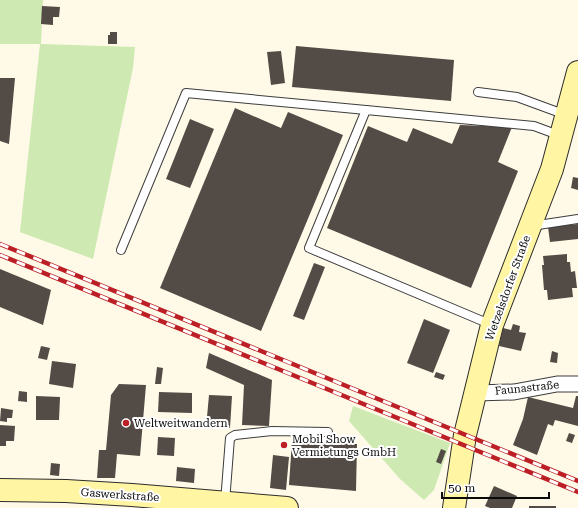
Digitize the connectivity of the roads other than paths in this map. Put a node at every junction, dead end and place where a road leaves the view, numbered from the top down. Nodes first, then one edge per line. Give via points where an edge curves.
1 (578, 72) edge
2 (478, 92) dead end
3 (366, 110) junction
4 (563, 126) junction
5 (578, 219) edge
6 (531, 223) junction
7 (121, 250) dead end
8 (492, 325) junction
9 (578, 384) edge
10 (475, 393) junction
11 (328, 432) dead end
12 (0, 490) edge
13 (225, 503) junction
14 (287, 508) edge
15 (454, 508) edge

1 - 4 main road, Wetzelsdorfer Straße
2 - 4 lane via 517,97
3 - 4 lane via 534,126
3 - 7 lane via 186,93
3 - 8 lane via 309,248
4 - 6 main road, Wetzelsdorfer Straße via 552,169
5 - 6 lane via 538,225
6 - 8 main road, Wetzelsdorfer Straße
8 - 10 main road, Wetzelsdorfer Straße
9 - 10 street, Faunastraße via 557,384 514,392
10 - 15 main road, Wetzelsdorfer Straße
11 - 13 lane via 272,431 235,435 230,438
12 - 13 main road, Gaswerkstraße via 66,491
13 - 14 main road, Gaswerkstraße

